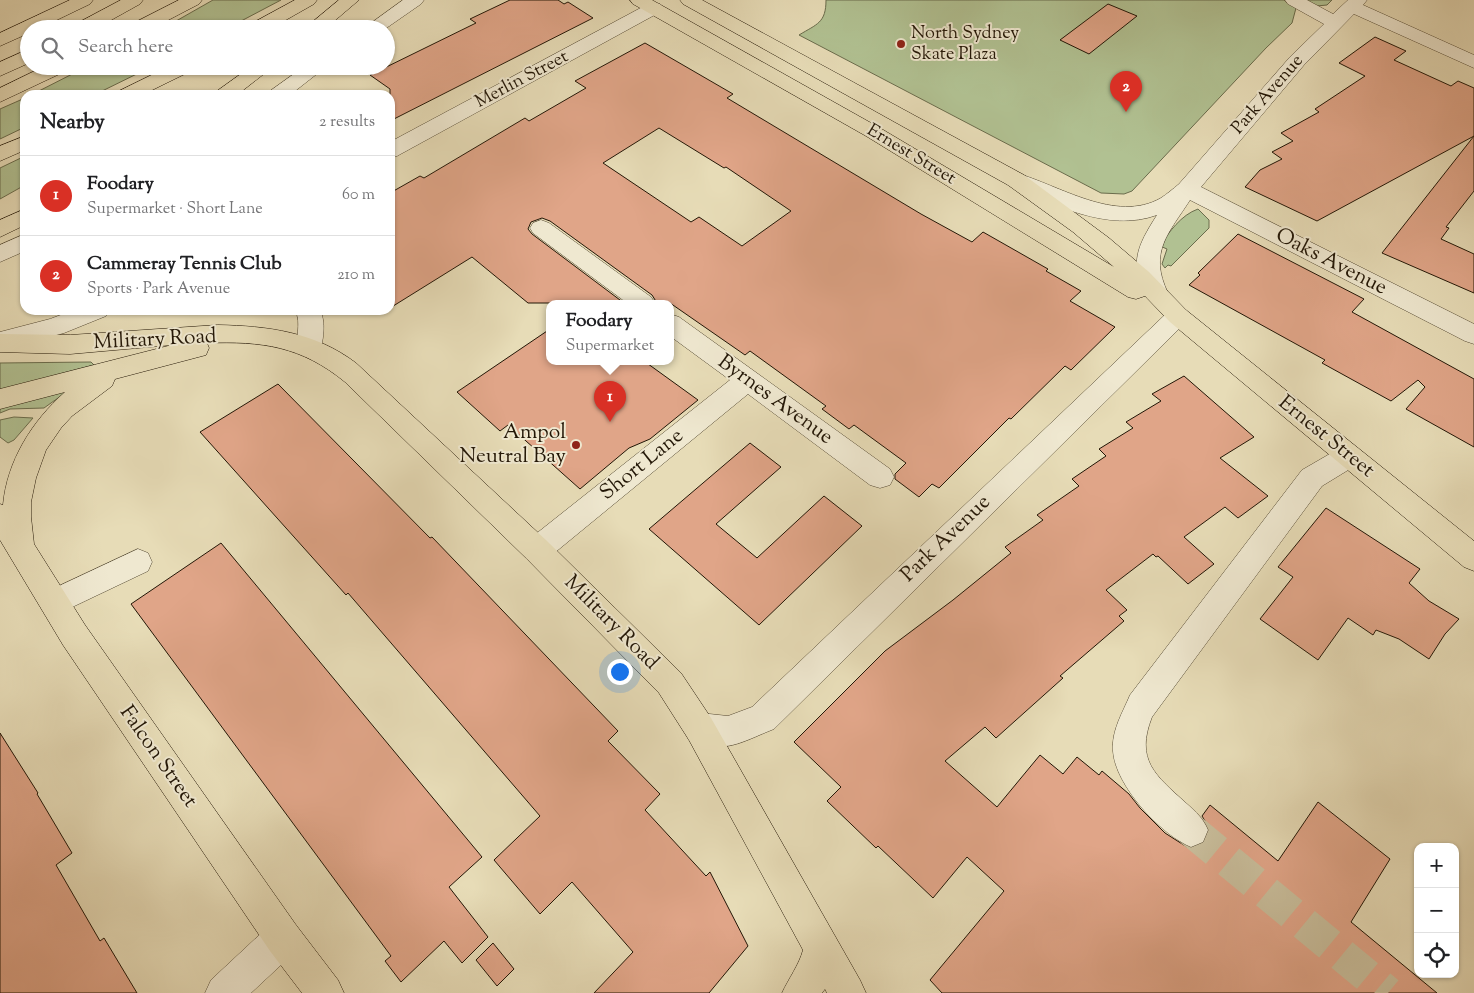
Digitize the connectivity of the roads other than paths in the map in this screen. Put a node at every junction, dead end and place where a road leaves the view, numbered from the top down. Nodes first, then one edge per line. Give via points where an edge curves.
1 (46, 0) edge
2 (84, 0) edge
3 (102, 0) edge
4 (134, 0) edge
5 (193, 0) edge
6 (308, 0) edge
7 (350, 0) edge
8 (415, 0) edge
9 (689, 0) edge
10 (1294, 0) edge
11 (654, 3) edge
12 (1355, 3) edge
13 (42, 20) edge
14 (62, 20) edge
15 (97, 20) edge
16 (154, 20) edge
17 (272, 20) edge
18 (324, 20) edge
19 (385, 20) edge
20 (2, 21) edge
21 (1336, 23) junction
22 (20, 30) edge
23 (0, 40) edge
24 (20, 40) edge
25 (0, 50) edge
26 (20, 60) edge
27 (1474, 62) edge
28 (0, 70) edge
29 (43, 75) edge
30 (167, 75) edge
31 (252, 75) edge
32 (305, 75) edge
33 (136, 90) edge
34 (231, 90) edge
35 (284, 90) edge
36 (0, 96) edge
37 (20, 144) edge
38 (395, 148) edge
39 (900, 148) junction
40 (0, 154) edge
41 (1016, 180) junction
42 (1181, 198) junction
43 (20, 219) edge
44 (541, 228) dead end
45 (0, 229) edge
46 (20, 230) edge
47 (1084, 230) junction
48 (0, 236) edge
49 (20, 244) edge
50 (0, 254) edge
51 (1156, 293) junction
52 (639, 300) edge
53 (85, 315) edge
54 (310, 315) edge
55 (1178, 316) junction
56 (674, 326) edge
57 (245, 335) junction
58 (1474, 335) edge
59 (0, 342) edge
60 (309, 346) junction
61 (124, 368) junction
62 (747, 380) junction
63 (0, 399) edge
64 (1349, 456) junction
65 (880, 477) dead end
66 (0, 516) edge
67 (537, 550) junction
68 (23, 551) junction
69 (1474, 558) edge
70 (138, 562) dead end
71 (54, 602) junction
72 (700, 729) junction
73 (1191, 830) tunnel mouth
74 (283, 938) junction
75 (822, 948) junction
76 (224, 993) edge
77 (325, 993) edge
78 (801, 993) edge
79 (847, 993) edge

1 - 20 main road
2 - 13 main road
3 - 14 main road
4 - 15 main road
5 - 16 main road
6 - 17 main road
7 - 18 main road
8 - 19 street
9 - 41 main road, Ernest Street
10 - 21 street
11 - 38 street, Merlin Street
11 - 39 main road, Ernest Street
12 - 21 street, Park Avenue
12 - 27 street
21 - 42 street, Park Avenue via 1297,61
22 - 23 main road
24 - 25 main road
26 - 28 main road
29 - 36 main road
30 - 33 main road
31 - 34 main road
32 - 35 street
37 - 40 main road
39 - 47 main road via 1057,224
39 - 55 main road, Ernest Street
41 - 42 street, Park Avenue via 1087,209 1110,214 1147,211
41 - 47 main road, Ernest Street
42 - 47 street, Park Avenue via 1159,220 1114,230
42 - 51 street, Park Avenue via 1158,230 1149,250 1148,276
42 - 58 street, Oaks Avenue
43 - 45 main road
44 - 52 street
46 - 48 street
47 - 51 main road, Ernest Street
49 - 50 street
51 - 55 main road, Ernest Street
53 - 59 street
54 - 60 street
55 - 64 main road, Ernest Street
55 - 72 street, Park Avenue via 763,718 728,732
56 - 62 street, Byrnes Avenue
57 - 59 main road, Military Road via 80,344
57 - 60 main road, Military Road via 284,339
57 - 61 main road
60 - 67 main road, Military Road via 354,375
61 - 63 main road
61 - 68 main road via 71,402 46,426 34,445 16,503
62 - 65 street, Byrnes Avenue
62 - 67 street, Short Lane
64 - 69 main road, Ernest Street
64 - 73 street via 1312,478 1141,706 1130,733 1128,753 1135,770 1161,804
66 - 68 main road, Falcon Street
67 - 72 main road, Military Road via 658,669 685,703
68 - 71 main road, Falcon Street
70 - 71 street
71 - 74 main road, Falcon Street
72 - 75 main road, Military Road
74 - 76 street
74 - 77 main road, Falcon Street
75 - 78 main road via 816,969
75 - 79 main road, Military Road

